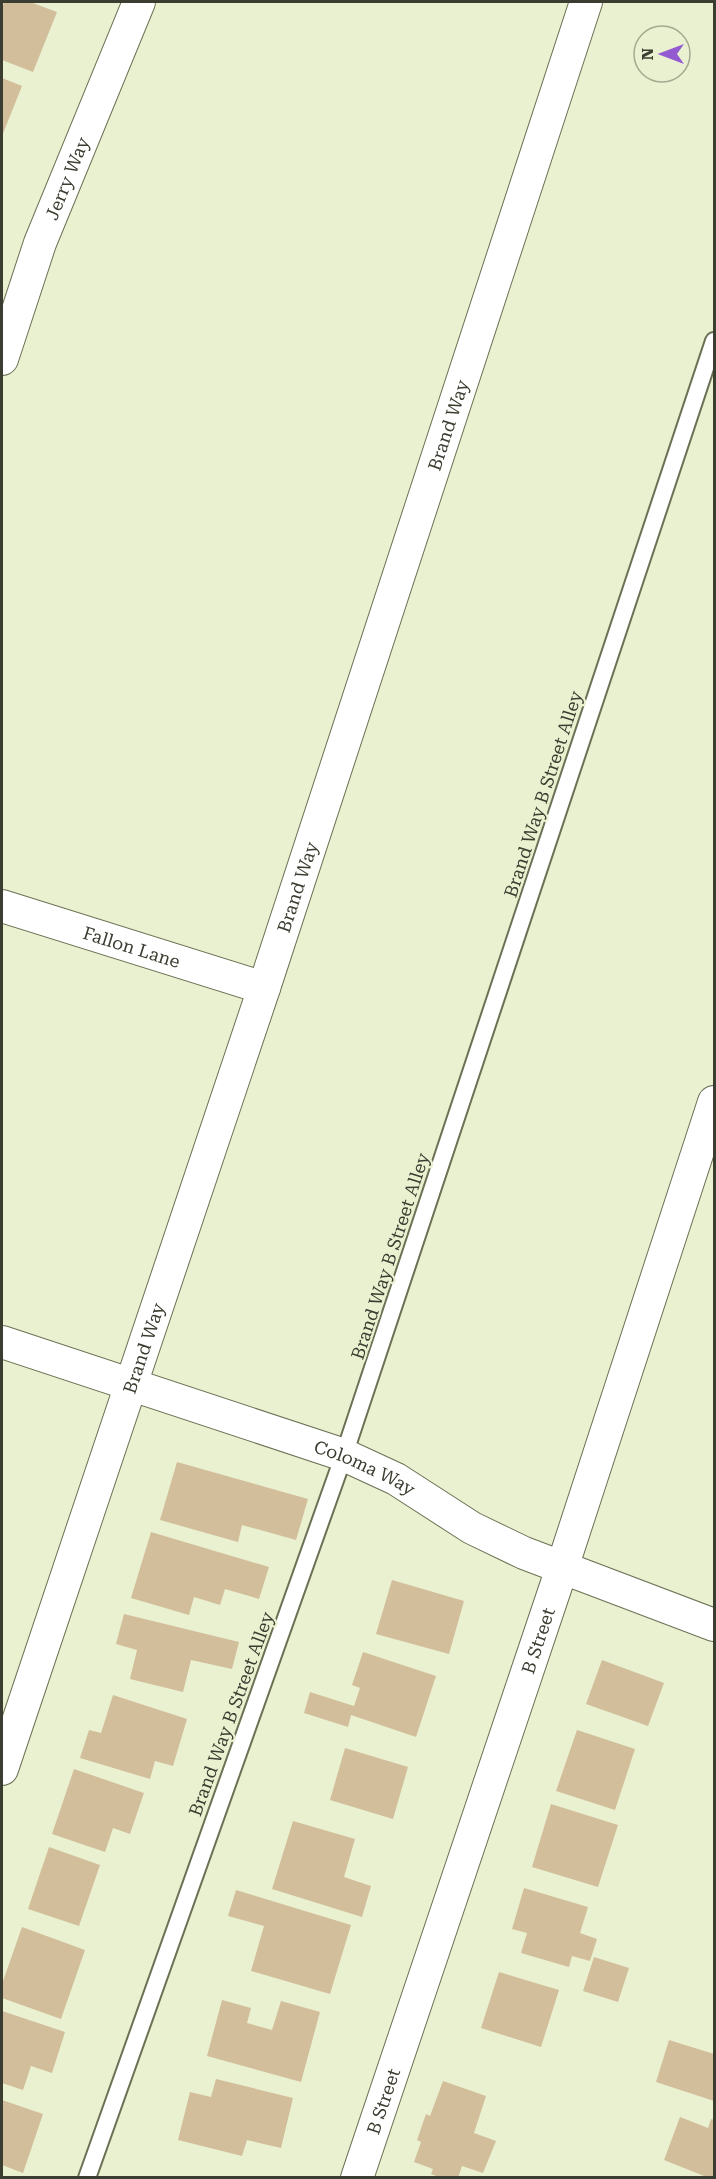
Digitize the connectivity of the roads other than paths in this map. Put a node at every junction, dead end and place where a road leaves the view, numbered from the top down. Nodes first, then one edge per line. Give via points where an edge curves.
1 (139, 2) edge
2 (586, 2) edge
3 (714, 340) edge
4 (2, 359) edge
5 (2, 906) edge
6 (264, 988) junction
7 (714, 1102) edge
8 (2, 1341) edge
9 (131, 1383) junction
10 (344, 1455) junction
11 (562, 1568) junction
12 (714, 1626) edge
13 (2, 1769) edge
14 (87, 2178) edge
15 (357, 2178) edge

1 - 4 street, Jerry Way via 40,243
2 - 6 street, Brand Way
3 - 10 lane, Brand Way B Street Alley
5 - 6 street, Fallon Lane
6 - 9 street, Brand Way
7 - 11 street, B Street
8 - 9 street, Coloma Way
9 - 10 street, Coloma Way
9 - 13 street, Brand Way
10 - 11 street, Coloma Way via 396,1479 472,1528
10 - 14 lane, Brand Way B Street Alley
11 - 12 street, Coloma Way
11 - 15 street, B Street

